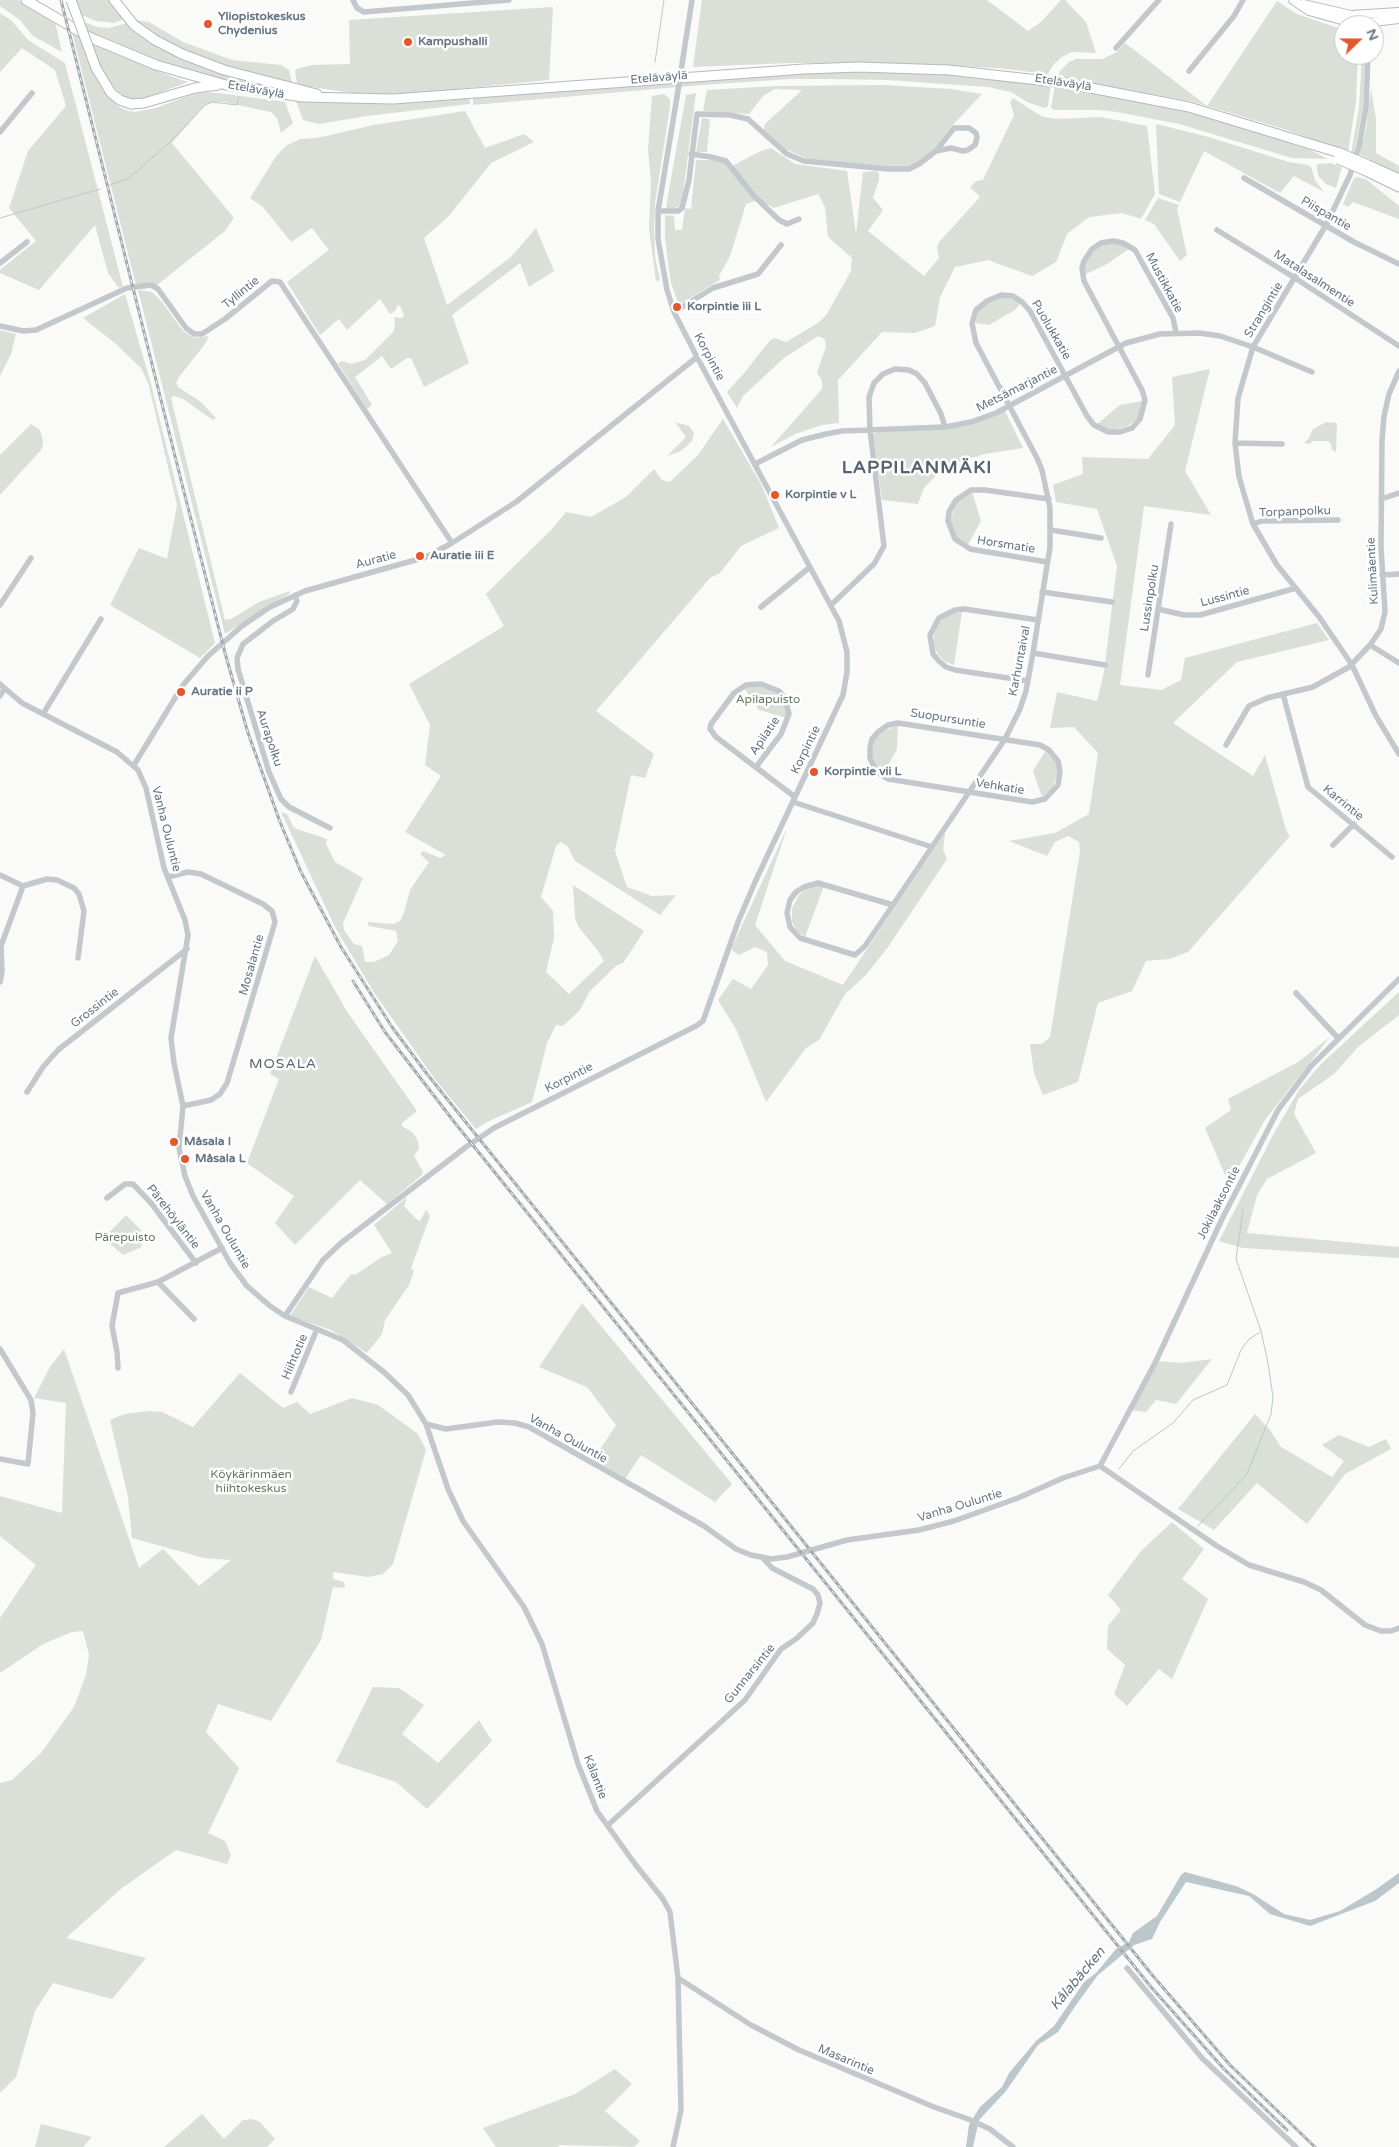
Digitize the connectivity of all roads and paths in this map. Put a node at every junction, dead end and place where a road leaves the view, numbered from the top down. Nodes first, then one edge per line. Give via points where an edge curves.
1 (26, 0) edge
2 (71, 0) edge
3 (114, 0) edge
4 (353, 0) edge
5 (508, 0) edge
6 (692, 0) edge
7 (1159, 0) edge
8 (1244, 0) edge
9 (1295, 1) edge
10 (1399, 12) edge
11 (1345, 15) edge
12 (1384, 16) edge
13 (1399, 19) edge
14 (1384, 20) edge
15 (1116, 48) dead end
16 (1368, 65) edge
17 (1189, 71) dead end
18 (226, 85) junction
19 (32, 93) dead end
20 (336, 99) junction
21 (0, 132) edge
22 (936, 151) junction
23 (691, 154) junction
24 (1365, 167) junction
25 (1244, 178) dead end
26 (1399, 179) edge
27 (1399, 187) edge
28 (658, 211) junction
29 (799, 219) dead end
30 (1326, 225) junction
31 (1217, 230) dead end
32 (28, 242) dead end
33 (781, 245) dead end
34 (0, 263) edge
35 (1399, 264) edge
36 (1295, 278) junction
37 (674, 312) junction
38 (0, 326) edge
39 (1176, 332) junction
40 (1399, 346) edge
41 (1118, 347) junction
42 (1253, 347) junction
43 (697, 357) junction
44 (1312, 372) dead end
45 (1399, 372) edge
46 (1065, 375) junction
47 (1010, 405) junction
48 (944, 427) junction
49 (870, 430) junction
50 (1235, 443) junction
51 (1282, 444) dead end
52 (755, 464) junction
53 (1399, 493) edge
54 (1049, 499) junction
55 (1381, 499) junction
56 (1338, 520) dead end
57 (1171, 524) dead end
58 (1252, 524) junction
59 (1051, 530) junction
60 (1101, 538) dead end
61 (452, 543) junction
62 (31, 558) dead end
63 (1047, 562) junction
64 (810, 567) junction
65 (1399, 574) edge
66 (1382, 576) junction
67 (1296, 588) junction
68 (1042, 592) junction
69 (295, 595) junction
70 (1112, 602) dead end
71 (0, 605) edge
72 (830, 605) junction
73 (761, 607) dead end
74 (1158, 609) junction
75 (101, 619) dead end
76 (1038, 620) junction
77 (1370, 645) junction
78 (1033, 654) junction
79 (1399, 663) edge
80 (1105, 665) dead end
81 (1352, 665) junction
82 (1148, 675) dead end
83 (1028, 681) junction
84 (2, 686) edge
85 (1283, 694) junction
86 (0, 696) edge
87 (43, 714) junction
88 (1005, 739) junction
89 (1226, 744) dead end
90 (1399, 754) edge
91 (134, 765) junction
92 (756, 767) junction
93 (968, 792) junction
94 (794, 799) junction
95 (1354, 824) junction
96 (330, 828) dead end
97 (1332, 845) dead end
98 (932, 847) junction
99 (1392, 857) dead end
100 (0, 875) edge
101 (168, 877) junction
102 (23, 886) junction
103 (892, 905) junction
104 (187, 949) junction
105 (78, 958) dead end
106 (1399, 979) edge
107 (0, 982) edge
108 (1296, 993) dead end
109 (1338, 1038) junction
110 (26, 1092) dead end
111 (183, 1106) junction
112 (108, 1198) dead end
113 (222, 1248) junction
114 (196, 1264) junction
115 (158, 1282) junction
116 (285, 1316) junction
117 (194, 1319) dead end
118 (317, 1329) junction
119 (0, 1349) edge
120 (118, 1368) dead end
121 (290, 1392) dead end
122 (426, 1424) junction
123 (0, 1459) edge
124 (1100, 1466) junction
125 (762, 1557) junction
126 (1399, 1628) edge
127 (608, 1825) junction
128 (1127, 1968) dead end
129 (678, 1978) junction
130 (673, 2147) edge
131 (1013, 2147) edge
132 (1296, 2147) edge

1 - 18 highway, Eteläväylä via 89,37 128,54
2 - 18 highway, bridge via 96,68 111,93 120,100 131,104 195,88
3 - 20 highway via 142,31 182,54 217,68
4 - 5 street via 364,12
6 - 28 street, Korpintie, bridge
7 - 15 street
8 - 17 street
9 - 11 main road
10 - 12 main road
13 - 14 main road
16 - 30 street, Strangintie via 1366,107 1359,146 1346,186
18 - 20 highway, Eteläväylä
19 - 21 street
20 - 24 highway, Eteläväylä, bridge via 393,99 822,68 950,70 1048,80 1189,107 1304,142
22 - 22 street via 954,128 969,128 976,133 975,145 968,150 951,148
22 - 23 street via 915,167 900,170 816,163 787,154 748,119 697,114
23 - 28 street via 682,208
23 - 29 street via 726,161 754,196 779,220 787,224
24 - 26 highway, Eteläväylä
24 - 27 highway, Eteläväylä
25 - 30 street, Piispantie
28 - 37 street, Korpintie via 661,261
30 - 35 street, Piispantie
30 - 36 street, Strangintie
31 - 36 street, Matalasalmentie
32 - 34 street
33 - 37 street via 758,274 713,288
36 - 40 street, Matalasalmentie
36 - 42 street, Strangintie
37 - 43 street, Korpintie
38 - 61 street, Tyllintie via 36,330 127,288 151,285 158,289 186,328 194,334 202,334 272,281 280,282
39 - 41 street, Metsämarjantie via 1148,336
39 - 41 street, Mustikkatie via 1173,318 1140,257 1123,243 1107,241 1088,252 1083,275
39 - 42 street, Metsämarjantie via 1210,334
41 - 46 street, Metsämarjantie
41 - 46 street, Mustikkatie via 1145,400 1143,413 1132,428 1113,432 1094,425
42 - 44 street, Metsämarjantie
42 - 50 street, Strangintie via 1240,390
43 - 52 street, Korpintie
43 - 61 street, Auratie via 516,502
45 - 55 street, Kulimäentie via 1384,416
46 - 47 street, Metsämarjantie
46 - 47 street, Puolukkatie via 1026,306 1013,296 991,298 976,310 972,330
47 - 48 street, Metsämarjantie via 978,420
47 - 54 street, Karhuntaival via 1037,458
48 - 49 street, Metsämarjantie
48 - 49 street via 941,414 921,377 909,370 895,369 877,378 871,388
49 - 52 street, Metsämarjantie via 842,431 807,439
49 - 72 street via 884,546 874,564
50 - 51 street
50 - 58 street, Strangintie via 1239,476
52 - 64 street, Korpintie
53 - 55 street
54 - 59 street, Karhuntaival
54 - 63 street, Horsmatie via 976,489 956,500 949,517 952,535 965,548
55 - 66 street, Kulimäentie
56 - 58 street, Torpanpolku via 1262,521
57 - 74 street, Lussinpolku
58 - 67 street, Strangintie via 1277,565
59 - 60 street
59 - 63 street, Karhuntaival
61 - 69 street, Auratie via 426,557
62 - 71 street
63 - 68 street, Karhuntaival
64 - 72 street, Korpintie
64 - 73 street
65 - 66 street
66 - 77 street, Kulimäentie via 1384,620
67 - 74 street, Lussintie via 1200,615
67 - 81 street, Strangintie
68 - 70 street
68 - 76 street, Karhuntaival
69 - 91 street, Auratie via 242,626 208,656 176,695
69 - 96 street, Aurapolku via 298,601 293,609 243,644 237,658 238,669 279,796 289,807
72 - 94 street, Korpintie via 845,641 848,663 845,685 838,710
74 - 82 street, Lussinpolku
75 - 87 street
76 - 78 street, Karhuntaival
76 - 83 street via 955,610 938,618 930,635 933,654 946,667
77 - 79 street
77 - 81 street, Kulimäentie
78 - 80 street
78 - 83 street, Karhuntaival
81 - 85 street, Kulimäentie via 1321,683
81 - 90 street, Strangintie via 1376,716
83 - 88 street, Karhuntaival via 1020,709
84 - 86 street
84 - 87 street, Vanha Ouluntie via 22,703
85 - 89 street, Kulimäentie via 1249,706
85 - 95 street, Karrintie via 1308,787
87 - 91 street, Vanha Ouluntie via 117,752
88 - 93 street, Karhuntaival
88 - 93 street, Vehkatie via 1040,745 1052,753 1060,771 1055,789 1045,799 1032,802
88 - 93 street, Suopursuntie via 903,722 884,727 872,739 872,762 884,777
91 - 101 street, Vanha Ouluntie via 146,788
92 - 92 street, Apilatie via 710,729 740,688 761,684 779,691 790,714
92 - 94 street
93 - 98 street, Karhuntaival
94 - 98 street
94 - 116 street, Korpintie via 738,922 703,1020 494,1128 466,1147 341,1242 323,1260
95 - 97 street
95 - 99 street, Karrintie
98 - 103 street, Karhuntaival
100 - 102 street
101 - 104 street, Vanha Ouluntie via 185,920
101 - 111 street, Mosalantie via 188,872 201,874 263,904 272,911 275,922 224,1090 216,1097
102 - 105 street via 57,880 79,894 84,911
102 - 107 street via 1,946
103 - 103 street, Karhuntaival via 865,946 855,955 800,938 790,927 787,914 790,900 796,892 818,883
104 - 110 street, Grossintie via 58,1050
104 - 111 street, Vanha Ouluntie via 171,1038
106 - 109 street, Jokilaaksontie
108 - 109 street
109 - 124 street, Jokilaaksontie via 1311,1066 1278,1110 1222,1219 1156,1361
111 - 113 street, Vanha Ouluntie via 180,1159 193,1196
112 - 114 street, Pärehöyläntie via 125,1184 133,1184 151,1202
113 - 114 street
113 - 116 street, Vanha Ouluntie via 247,1286
114 - 115 street
115 - 117 street
115 - 120 street via 118,1293 112,1326
116 - 118 street, Vanha Ouluntie
118 - 121 street, Hiihtotie
118 - 122 street, Vanha Ouluntie via 343,1340 395,1382 408,1395
119 - 123 street via 30,1400 33,1413 28,1464
122 - 125 street, Vanha Ouluntie via 446,1429 498,1422 529,1427 704,1526 736,1549
122 - 127 street, Kålantie via 448,1489 463,1521 524,1607 542,1644 578,1764 597,1810
124 - 125 street, Vanha Ouluntie via 954,1521 920,1530 847,1540 787,1558
124 - 126 street via 1249,1565 1321,1590 1365,1624 1381,1631
125 - 127 street, Gunnarsintie via 772,1568 813,1589 820,1603 818,1614 796,1639 782,1649 745,1700
127 - 129 street, Kålantie via 670,1912
128 - 132 street via 1202,2058
129 - 130 street, Kålantie via 681,2110
129 - 131 street, Masarintie via 798,2050 968,2119 990,2129

